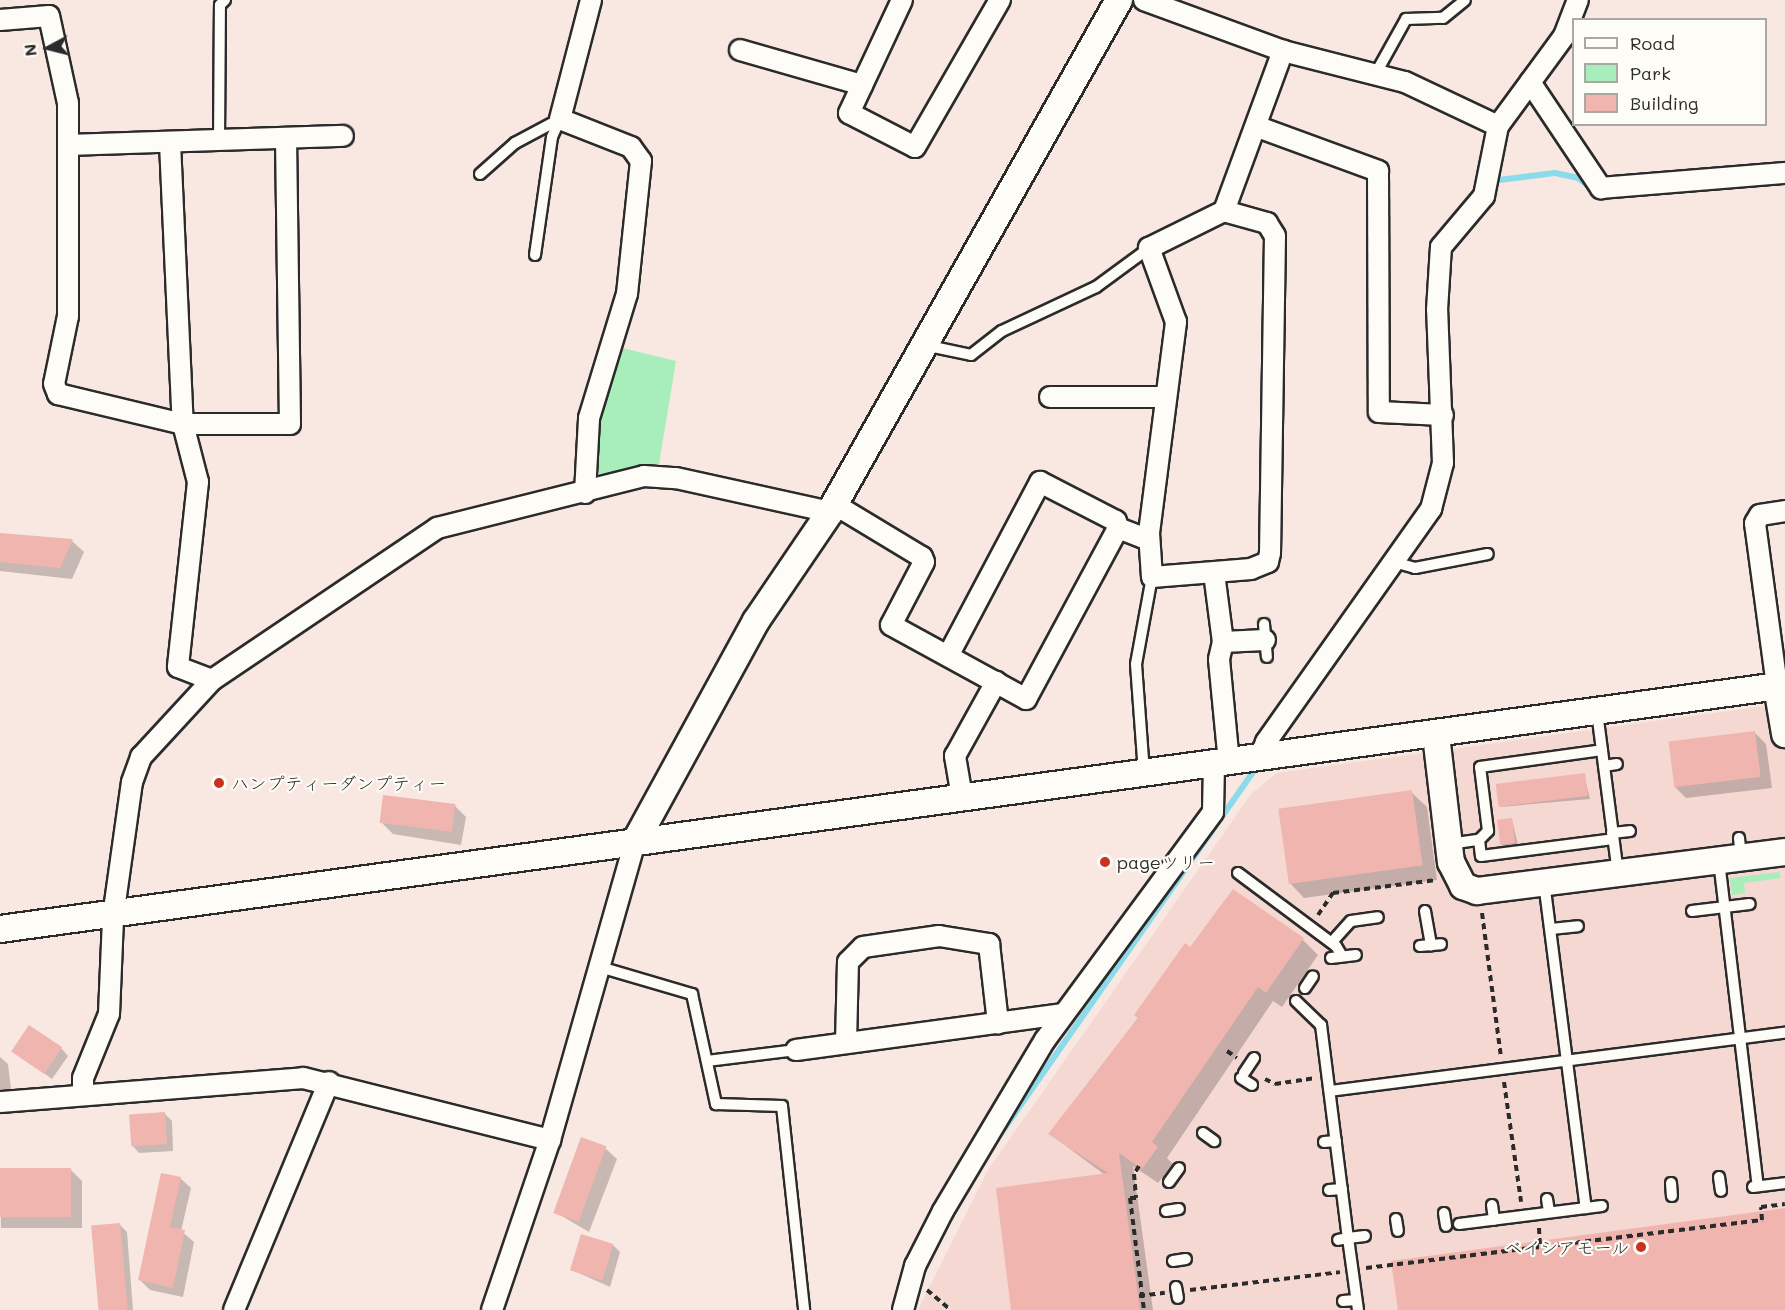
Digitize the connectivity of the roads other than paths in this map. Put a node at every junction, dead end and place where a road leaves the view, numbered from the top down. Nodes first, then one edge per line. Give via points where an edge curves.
1 (225, 0) edge
2 (591, 0) edge
3 (902, 0) edge
4 (1000, 0) edge
5 (1119, 0) edge
6 (1144, 0) edge
7 (1465, 0) edge
8 (1578, 0) edge
9 (0, 20) edge
10 (740, 50) dead end
11 (1283, 51) junction
12 (1376, 74) junction
13 (1530, 82) junction
14 (862, 85) junction
15 (560, 119) junction
16 (1498, 126) junction
17 (1258, 127) junction
18 (343, 136) dead end
19 (286, 141) junction
20 (219, 142) junction
21 (170, 143) junction
22 (70, 145) junction
23 (1785, 173) edge
24 (480, 174) dead end
25 (1224, 211) junction
26 (1149, 248) junction
27 (535, 255) dead end
28 (921, 344) junction
29 (1050, 397) dead end
30 (1165, 397) junction
31 (1443, 415) junction
32 (183, 424) junction
33 (585, 494) junction
34 (832, 508) junction
35 (1785, 512) edge
36 (1118, 528) junction
37 (1149, 533) junction
38 (1488, 554) dead end
39 (1394, 562) junction
40 (1214, 573) junction
41 (1152, 577) junction
42 (1265, 640) dead end
43 (1222, 642) junction
44 (948, 656) junction
45 (212, 680) junction
46 (996, 682) junction
47 (1781, 686) edge
48 (1597, 712) junction
49 (1785, 734) edge
50 (1436, 735) junction
51 (1602, 750) junction
52 (1260, 757) junction
53 (1222, 764) junction
54 (1617, 764) dead end
55 (1604, 766) junction
56 (1144, 774) junction
57 (962, 796) junction
58 (1629, 831) dead end
59 (1613, 836) junction
60 (1479, 840) junction
61 (635, 842) junction
62 (1449, 844) junction
63 (1733, 852) junction
64 (1785, 852) edge
65 (1238, 873) dead end
66 (1618, 873) junction
67 (1544, 882) junction
68 (1750, 904) dead end
69 (1723, 907) junction
70 (1425, 911) dead end
71 (1692, 911) dead end
72 (113, 917) junction
73 (1378, 917) dead end
74 (1578, 926) dead end
75 (0, 929) edge
76 (1551, 930) junction
77 (1332, 942) junction
78 (1430, 945) dead end
79 (1356, 955) dead end
80 (600, 967) junction
81 (1313, 976) dead end
82 (1305, 988) dead end
83 (1296, 1000) dead end
84 (1064, 1014) junction
85 (998, 1023) junction
86 (1785, 1033) edge
87 (1740, 1038) junction
88 (846, 1043) junction
89 (796, 1050) joint
90 (1568, 1061) junction
91 (707, 1062) junction
92 (1247, 1069) road end
93 (329, 1082) junction
94 (1252, 1085) dead end
95 (1330, 1091) junction
96 (83, 1093) junction
97 (0, 1102) edge
98 (1203, 1133) dead end
99 (550, 1140) junction
100 (1214, 1141) dead end
101 (1336, 1141) junction
102 (1324, 1142) dead end
103 (1179, 1168) dead end
104 (1719, 1177) dead end
105 (1170, 1182) dead end
106 (1785, 1183) edge
107 (1671, 1184) dead end
108 (1342, 1189) junction
109 (1329, 1190) dead end
110 (1721, 1191) dead end
111 (1672, 1196) dead end
112 (1547, 1199) dead end
113 (1492, 1205) dead end
114 (1602, 1206) dead end
115 (1586, 1208) junction
116 (1179, 1209) dead end
117 (1166, 1211) dead end
118 (1549, 1212) junction
119 (1444, 1213) dead end
120 (1396, 1219) dead end
121 (1494, 1220) junction
122 (1459, 1224) dead end
123 (1446, 1226) dead end
124 (1398, 1232) dead end
125 (1365, 1236) dead end
126 (1343, 1239) junction
127 (1186, 1259) dead end
128 (1173, 1261) dead end
129 (1343, 1301) dead end
130 (1357, 1305) edge
131 (234, 1310) edge
132 (492, 1310) edge
133 (804, 1310) edge
134 (903, 1310) edge

1 - 20 lane via 220,6
2 - 15 street
3 - 14 street
4 - 14 street via 915,147 849,113
5 - 28 street
6 - 11 street
7 - 12 lane via 1443,18 1406,19
8 - 13 street via 1564,36
9 - 22 street via 49,16 69,104
10 - 14 street
11 - 12 street
11 - 17 street
12 - 16 street
13 - 16 street
13 - 23 street via 1601,188
15 - 24 lane via 515,143
15 - 27 lane via 552,137
15 - 33 street via 631,147 641,161 627,294 589,418
16 - 31 street via 1484,196 1448,237 1438,258
17 - 25 street
17 - 31 street via 1378,171 1379,412
18 - 19 street
19 - 20 street
19 - 32 street via 290,424
20 - 21 street
21 - 22 street
21 - 32 street
22 - 32 street via 68,316 54,384 58,394
25 - 26 street
25 - 40 street via 1267,223 1275,236 1270,553 1260,567
26 - 28 lane via 1096,287 1002,331 971,355
26 - 30 street via 1176,316
28 - 34 street
29 - 30 street
30 - 37 street
31 - 39 street via 1439,486 1431,509
32 - 45 street via 198,482 178,667
33 - 34 street via 644,476 676,478
33 - 45 street via 437,528
34 - 44 street via 922,557 924,562 891,625
34 - 61 street via 756,621
35 - 47 street via 1760,515 1755,523
36 - 37 street via 1142,537
36 - 44 street via 1116,521 1040,482
36 - 46 street via 1026,699
37 - 41 street
38 - 39 lane via 1415,568
39 - 52 street via 1266,742
40 - 41 street
40 - 43 street
41 - 56 lane via 1136,664
42 - 43 street
43 - 53 street
44 - 46 street
45 - 72 street via 141,757 132,782
46 - 57 street via 955,756
47 - 48 street
47 - 49 street
48 - 50 street
48 - 51 lane
50 - 52 street
50 - 62 street
51 - 55 lane
51 - 60 lane via 1480,767 1488,831
52 - 53 street
53 - 56 street
53 - 84 street via 1213,812
54 - 55 lane
55 - 59 lane
56 - 57 street
57 - 61 street
58 - 59 lane
59 - 60 lane via 1481,856
59 - 66 lane
60 - 62 lane
61 - 72 street
61 - 80 street
62 - 67 street via 1463,886 1477,891
63 - 64 street
63 - 66 street
63 - 69 lane
65 - 77 lane
66 - 67 street
67 - 76 lane
68 - 69 lane
69 - 71 lane
69 - 87 lane
70 - 78 lane
72 - 75 street
72 - 96 street via 109,1014 83,1078
73 - 77 lane via 1351,921
74 - 76 lane
76 - 90 lane
77 - 79 lane via 1337,957
80 - 91 lane via 692,994
80 - 99 street
81 - 82 lane
83 - 95 lane via 1321,1025
84 - 85 street
84 - 134 street via 943,1211 915,1266
85 - 88 street
85 - 88 street via 990,944 939,936 863,947 848,962
86 - 87 lane
87 - 90 lane
87 - 106 lane via 1756,1187
88 - 89 street
89 - 91 lane
90 - 95 lane
90 - 115 lane
91 - 133 lane via 716,1104 782,1106
92 - 94 lane
93 - 96 street via 303,1078
93 - 99 street
93 - 131 street
95 - 101 lane
96 - 97 street
98 - 100 lane
99 - 132 street
101 - 102 lane
101 - 108 lane
103 - 105 lane
104 - 110 lane
107 - 111 lane
108 - 109 lane
108 - 126 lane
112 - 118 lane
113 - 121 lane
114 - 115 lane
115 - 118 lane
116 - 117 lane
118 - 121 lane
119 - 123 lane
120 - 124 lane
121 - 122 lane
125 - 126 lane
126 - 130 lane
127 - 128 lane
129 - 130 lane

